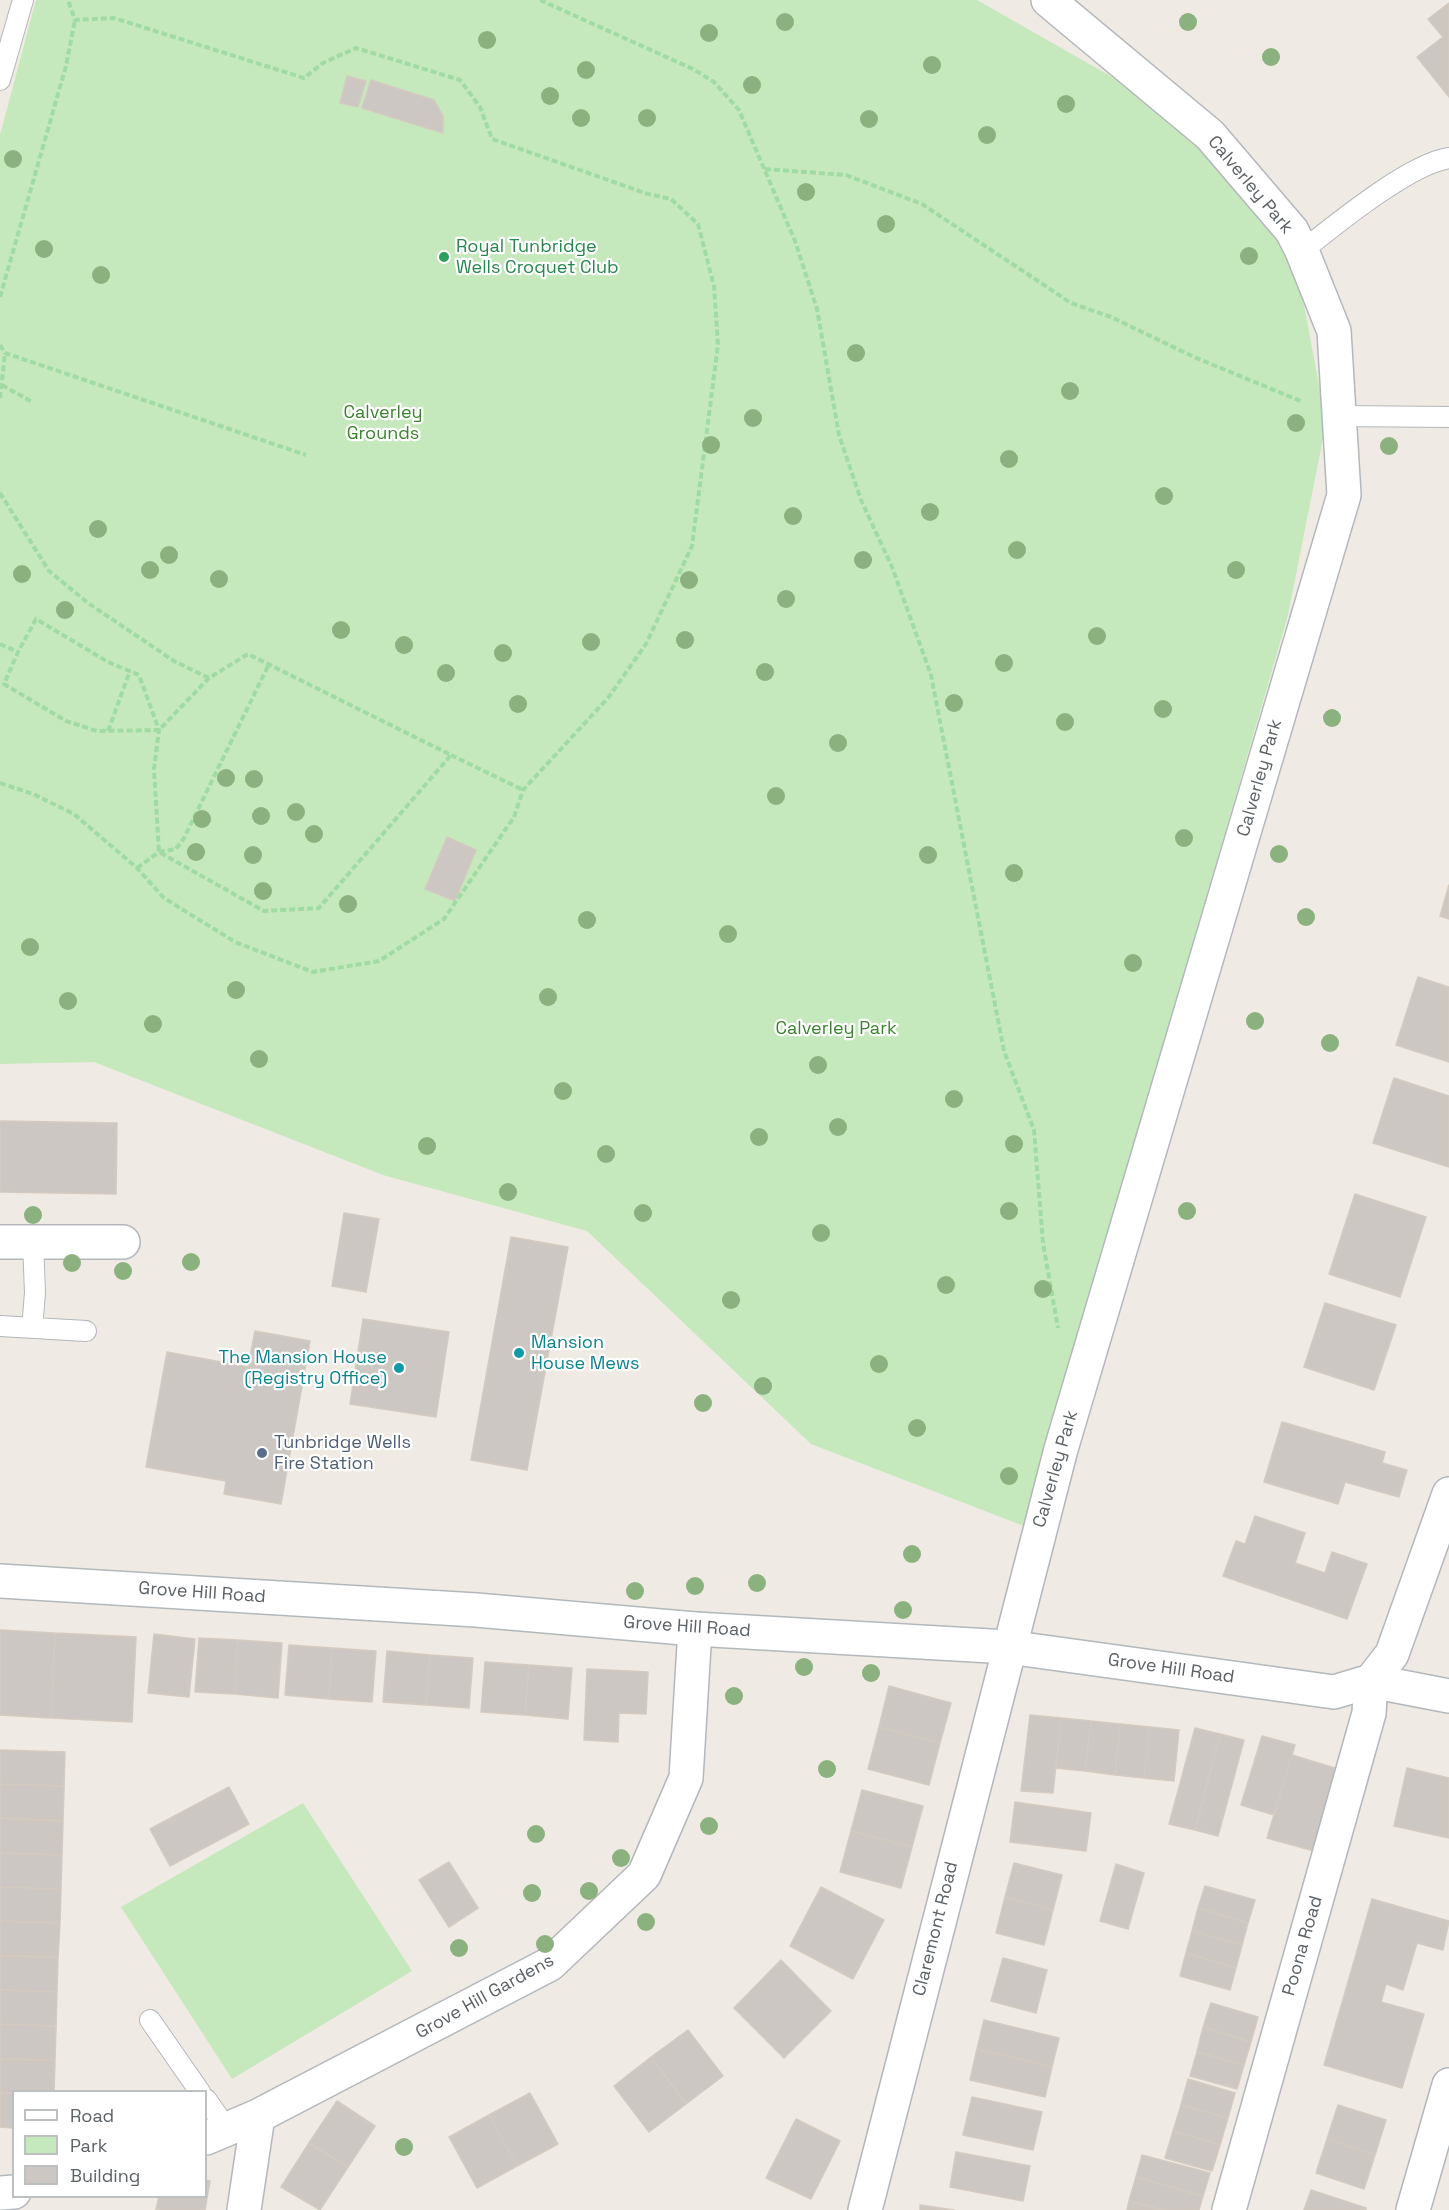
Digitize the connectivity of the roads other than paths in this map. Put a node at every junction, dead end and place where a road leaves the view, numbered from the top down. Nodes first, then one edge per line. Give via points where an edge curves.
1 (23, 0) edge
2 (1048, 0) edge
3 (0, 80) edge
4 (1449, 158) edge
5 (1302, 251) junction
6 (1339, 417) junction
7 (1449, 417) edge
8 (0, 1242) edge
9 (33, 1242) junction
10 (123, 1242) dead end
11 (0, 1326) edge
12 (32, 1328) junction
13 (86, 1331) dead end
14 (1449, 1494) edge
15 (0, 1581) edge
16 (695, 1629) junction
17 (1008, 1647) junction
18 (1371, 1681) junction
19 (1449, 1696) edge
20 (150, 2020) dead end
21 (1449, 2085) edge
22 (199, 2090) edge
23 (207, 2102) edge
24 (258, 2116) junction
25 (216, 2134) edge
26 (244, 2210) edge
27 (865, 2210) edge
28 (1229, 2210) edge
29 (1413, 2210) edge

1 - 3 lane
2 - 5 street, Calverley Park via 1209,135 1292,231
4 - 5 lane via 1391,186
5 - 6 street, Calverley Park via 1334,331
6 - 7 lane
6 - 17 street, Calverley Park via 1344,495 1061,1449
8 - 9 street
9 - 10 street
9 - 12 lane
11 - 12 lane
12 - 13 lane
14 - 18 street via 1392,1654
15 - 16 street, Grove Hill Road
16 - 17 street, Grove Hill Road
16 - 24 street, Grove Hill Gardens via 686,1778 645,1875 550,1964
17 - 18 street, Grove Hill Road via 1334,1692
17 - 27 street, Claremont Road
18 - 19 street
18 - 28 street, Poona Road via 1369,1713
20 - 22 lane
21 - 29 street
23 - 25 lane
24 - 25 street, Grove Hill Gardens
24 - 26 street

